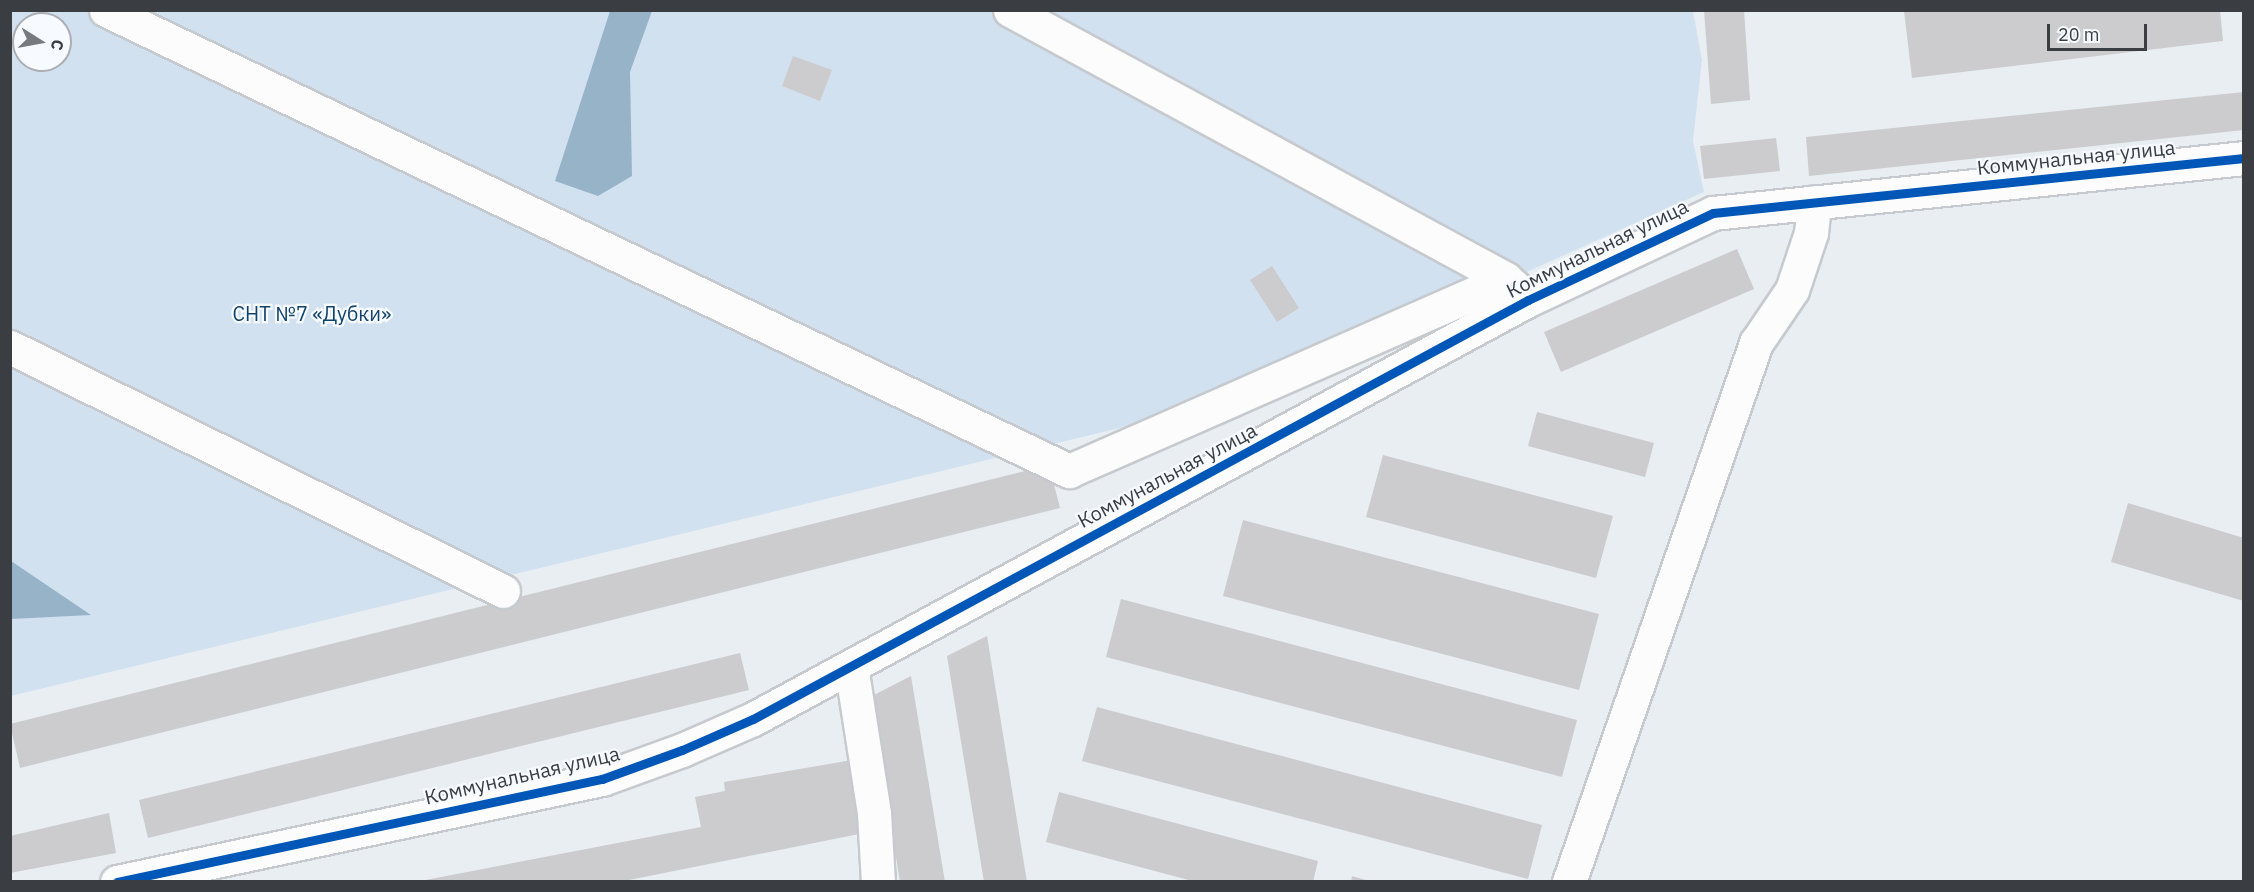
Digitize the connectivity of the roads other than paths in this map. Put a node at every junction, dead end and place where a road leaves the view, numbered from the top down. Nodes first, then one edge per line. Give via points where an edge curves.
1 (106, 10) edge
2 (1010, 10) edge
3 (2244, 158) edge
4 (1814, 202) junction
5 (1517, 289) junction
6 (10, 347) edge
7 (503, 591) dead end
8 (851, 666) junction
9 (117, 882) edge
10 (878, 882) edge
11 (1569, 882) edge

1 - 5 street via 1069,471
2 - 5 street
3 - 4 street, Коммунальная улица
4 - 5 street, Коммунальная улица via 1713,213
4 - 11 street via 1811,233 1792,290 1756,343
5 - 8 street, Коммунальная улица
6 - 7 street
8 - 9 street, Коммунальная улица via 753,719 602,779
8 - 10 street via 874,813

